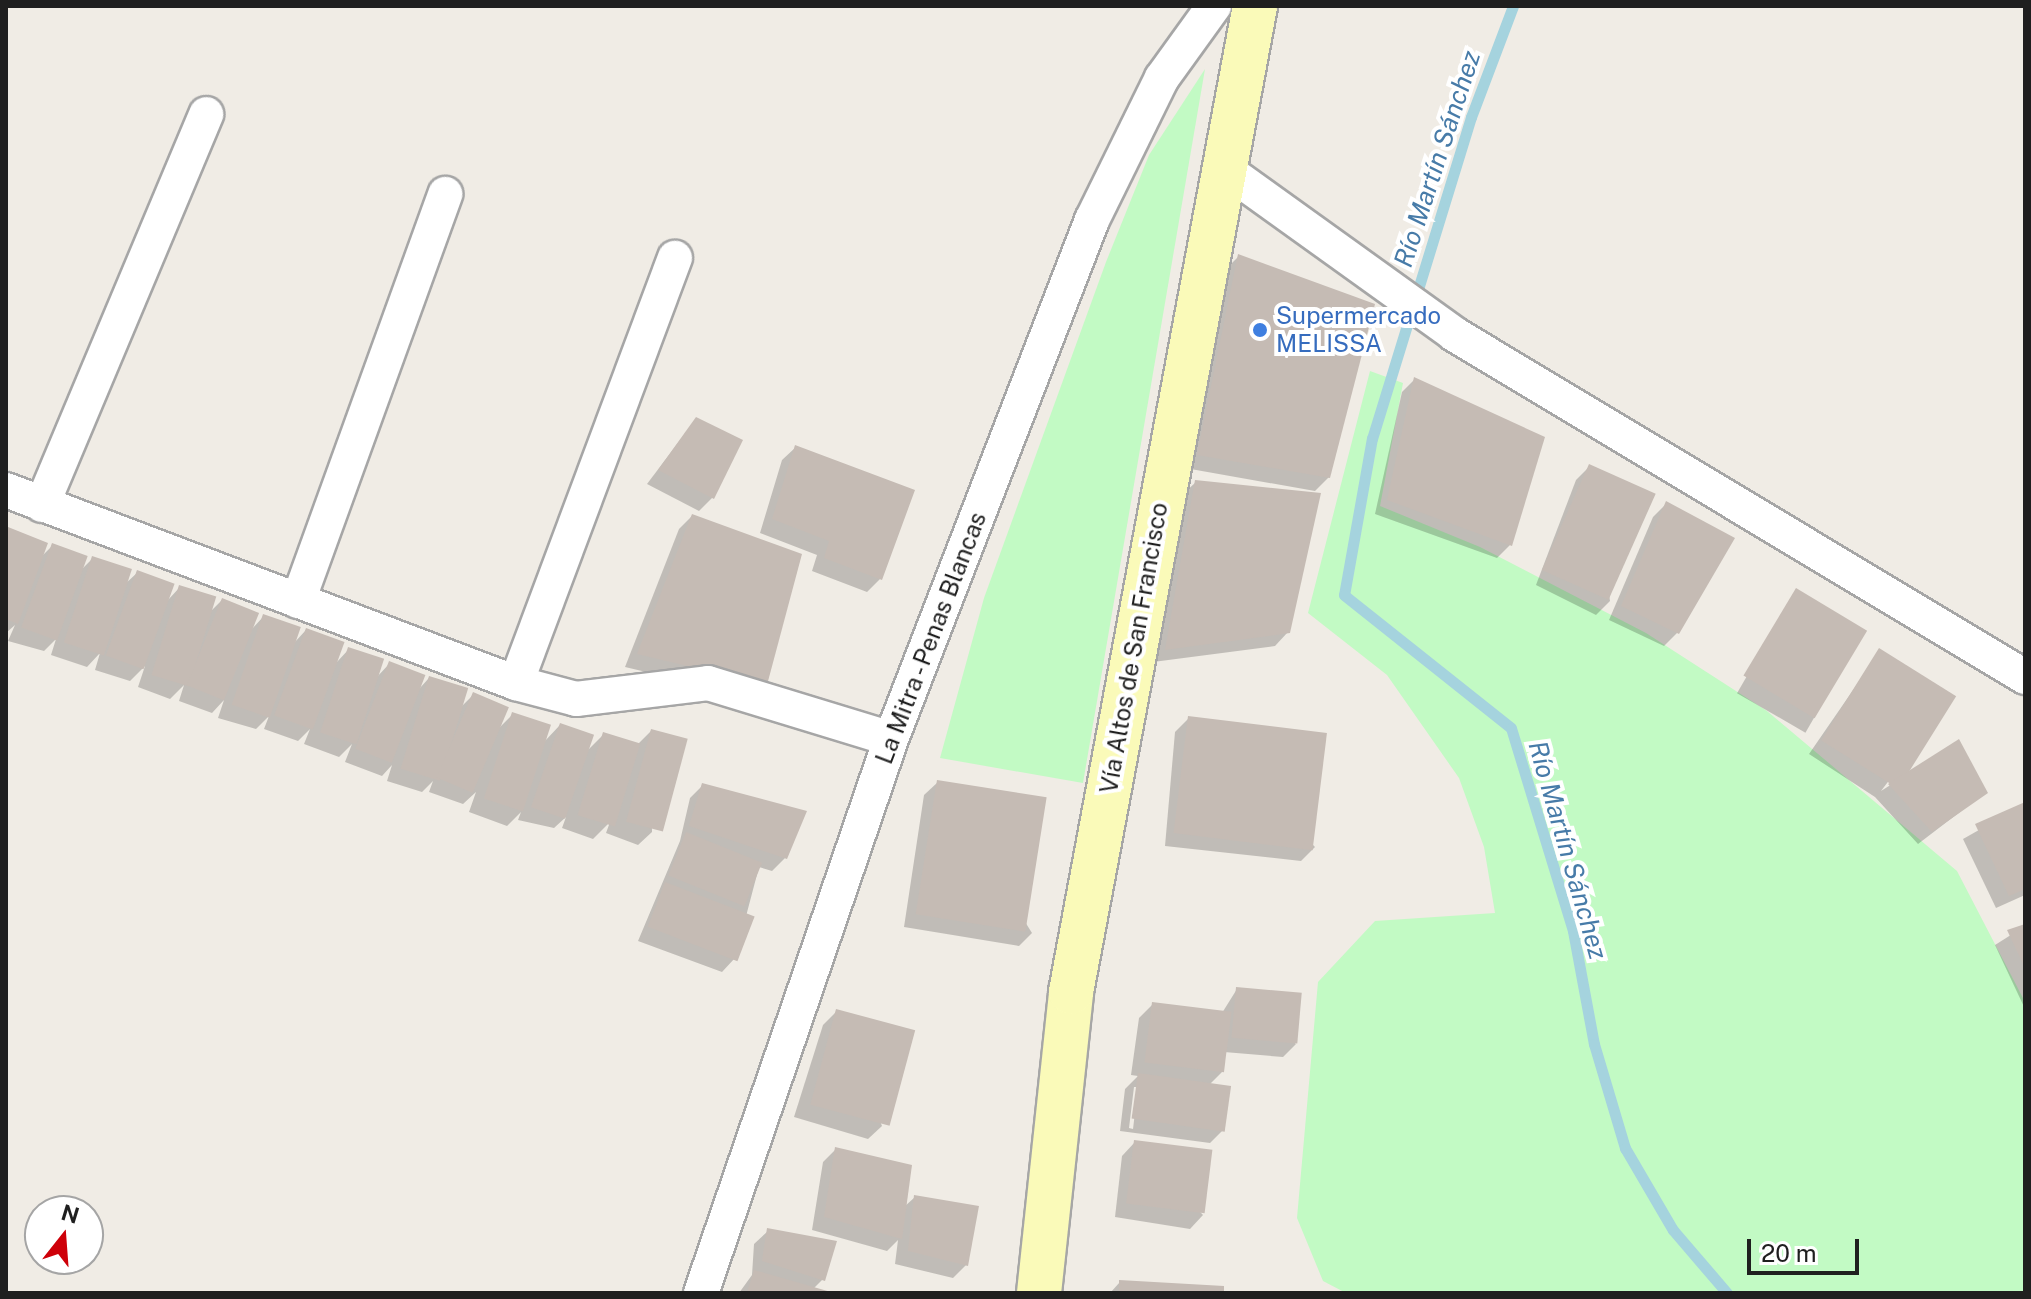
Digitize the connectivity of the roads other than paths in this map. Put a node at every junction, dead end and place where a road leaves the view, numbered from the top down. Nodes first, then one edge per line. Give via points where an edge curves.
1 (1214, 6) edge
2 (1255, 6) edge
3 (206, 114) dead end
4 (1222, 167) junction
5 (445, 194) dead end
6 (675, 258) dead end
7 (6, 490) edge
8 (42, 505) junction
9 (298, 601) junction
10 (2025, 677) edge
11 (516, 683) junction
12 (891, 739) junction
13 (701, 1293) edge
14 (1039, 1293) edge

1 - 12 street, La Mitra - Penas Blancas via 1162,78 1092,220
2 - 4 street, Vía Altos de San Francisco
3 - 8 street
4 - 10 street via 1454,334
4 - 14 street, Vía Altos de San Francisco via 1071,992
5 - 9 street
6 - 11 street
7 - 8 street
8 - 9 street
9 - 11 street
11 - 12 street via 576,699 708,683
12 - 13 street, La Mitra - Penas Blancas

